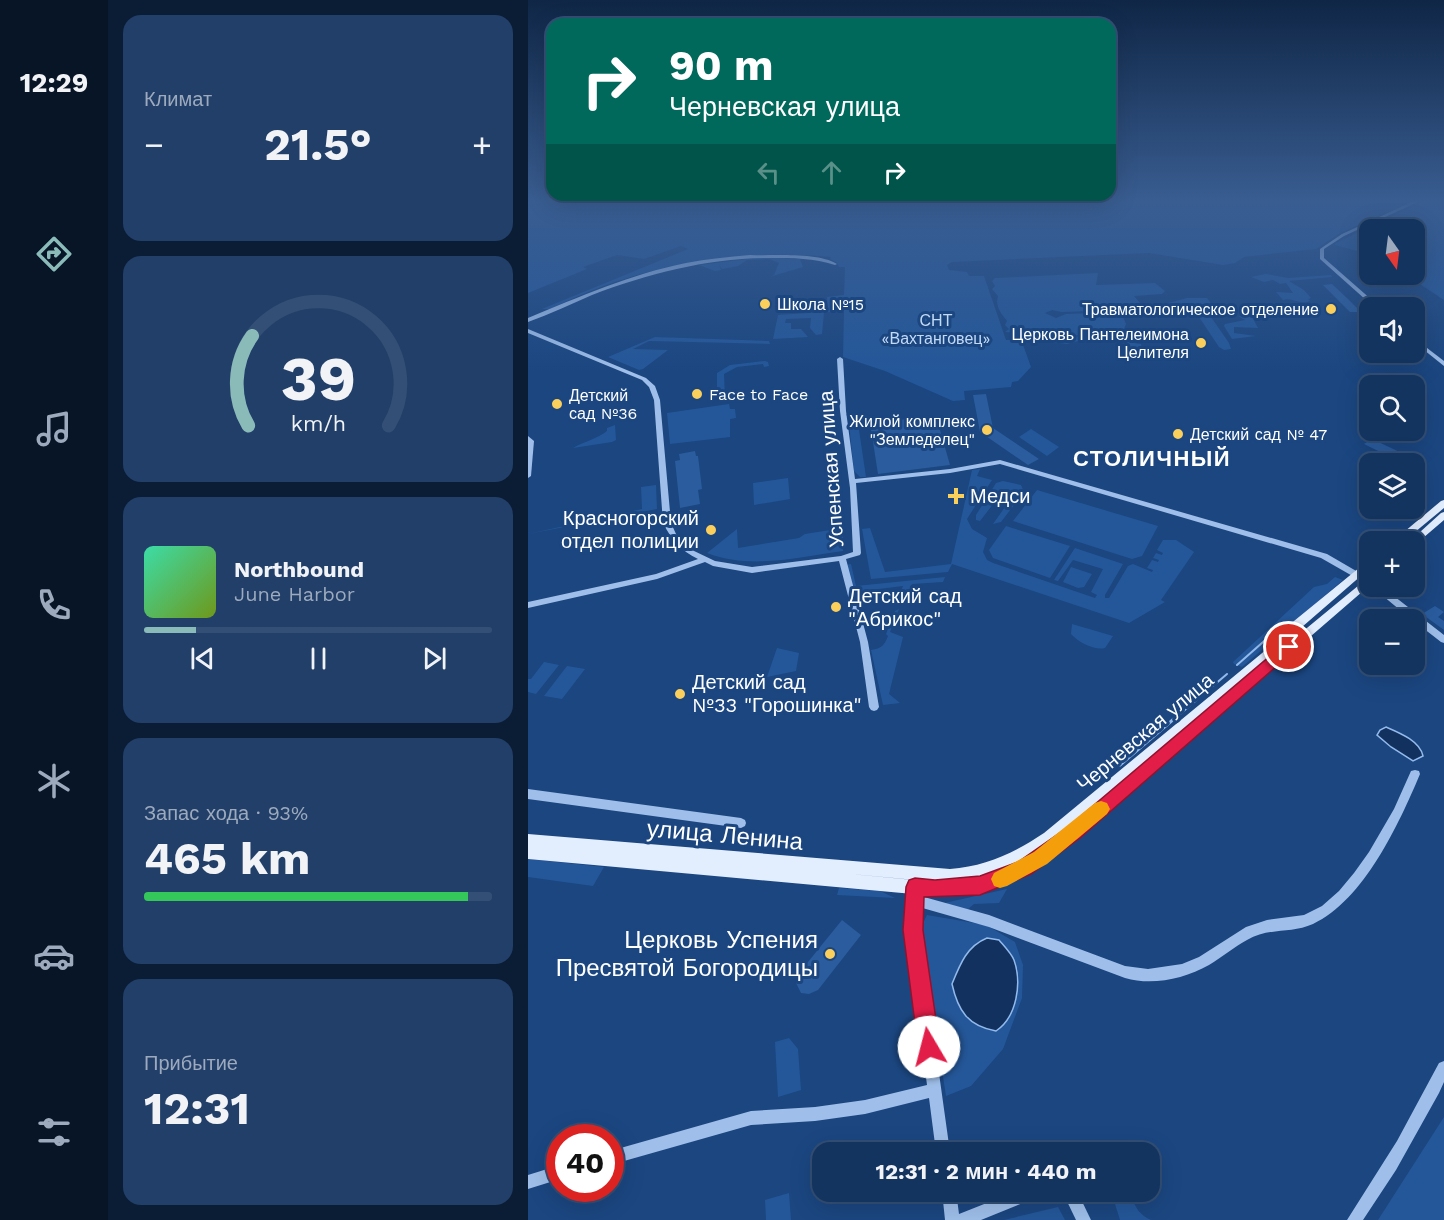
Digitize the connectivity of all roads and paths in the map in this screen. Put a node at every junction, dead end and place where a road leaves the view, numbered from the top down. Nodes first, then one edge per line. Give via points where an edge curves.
1 (744, 258) edge
2 (817, 258) edge
3 (1322, 258) edge
4 (835, 264) dead end
5 (1366, 297) edge
6 (528, 320) edge
7 (528, 331) edge
8 (1425, 348) edge
9 (840, 359) dead end
10 (1444, 364) edge
11 (528, 438) edge
12 (528, 476) edge
13 (852, 481) junction
14 (1444, 503) edge
15 (1444, 515) edge
16 (1410, 531) edge
17 (1425, 532) edge
18 (842, 558) junction
19 (703, 560) junction
20 (671, 572) joint
21 (1359, 576) edge
22 (1359, 586) edge
23 (1388, 597) edge
24 (528, 605) edge
25 (1444, 640) edge
26 (874, 707) dead end
27 (1414, 774) dead end
28 (530, 798) edge
29 (741, 823) dead end
30 (528, 840) edge
31 (528, 852) edge
32 (915, 886) junction
33 (1444, 1068) edge
34 (935, 1090) junction
35 (942, 1142) edge
36 (624, 1154) edge
37 (546, 1176) edge
38 (528, 1182) edge
39 (950, 1202) edge
40 (1007, 1202) edge
41 (1075, 1202) edge
42 (952, 1220) edge
43 (962, 1220) edge
44 (1084, 1220) edge
45 (1354, 1220) edge

1 - 6 street via 677,265 622,282
2 - 4 street
3 - 5 street
7 - 19 street via 633,374 652,386 657,400 668,528 684,548
8 - 10 street
9 - 13 street, Успенская улица
11 - 12 street
13 - 18 street, Успенская улица via 857,551
13 - 21 street via 1000,462 1324,556
14 - 16 main road
15 - 17 main road
18 - 19 street via 752,570
18 - 26 street, Успенская улица via 864,642
19 - 20 street
20 - 24 street
22 - 32 main road, Черневская улица via 1298,624 1271,652 1049,838 990,871
23 - 25 street
27 - 32 street via 1385,835 1354,881 1328,908 1312,919 1249,932 1212,957 1183,970 1136,975 998,924 932,906
28 - 29 street
30 - 32 main road, улица Ленина
31 - 32 main road, улица Ленина
32 - 34 street via 913,930
33 - 45 street via 1414,1128
34 - 35 street
34 - 36 street via 855,1108 751,1118
37 - 38 street
39 - 42 street
40 - 43 street
41 - 44 street

